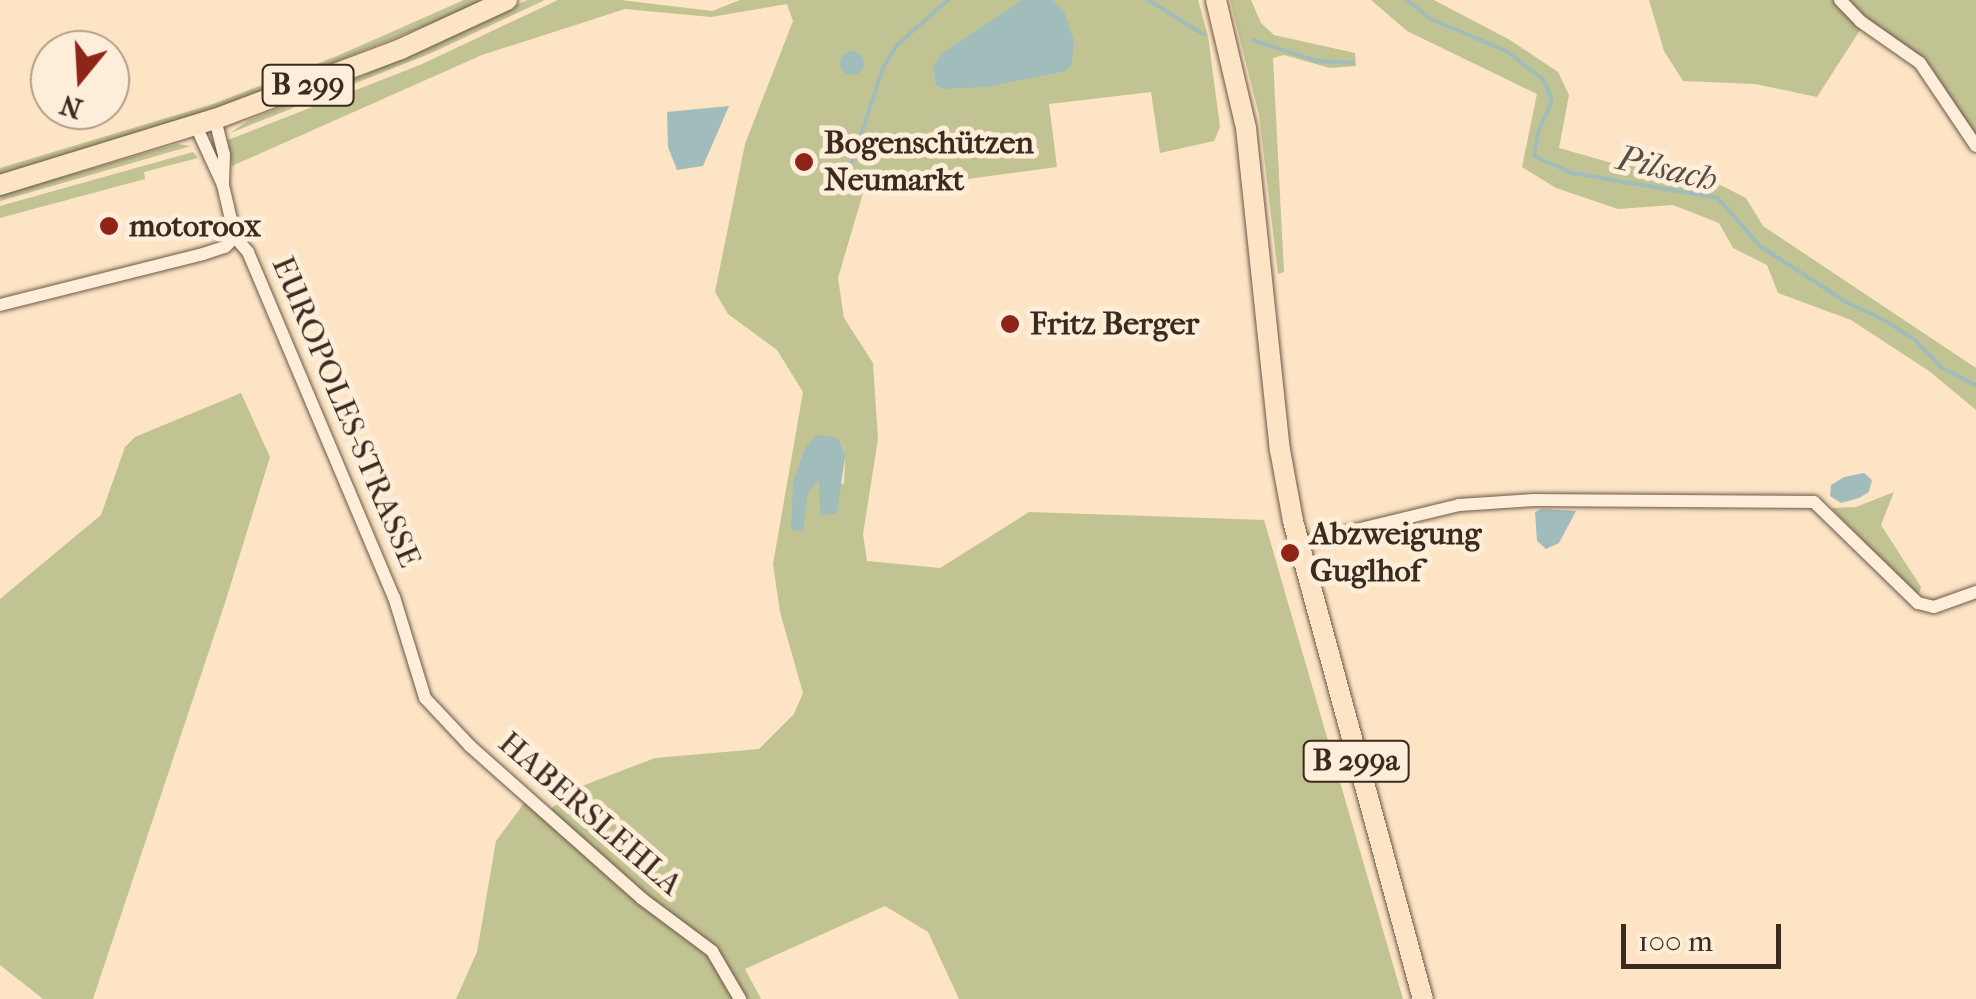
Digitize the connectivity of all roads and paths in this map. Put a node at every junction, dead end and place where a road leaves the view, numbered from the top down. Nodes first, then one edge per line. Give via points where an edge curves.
1 (508, 0) edge
2 (1216, 0) edge
3 (1840, 0) edge
4 (206, 123) junction
5 (1976, 146) edge
6 (0, 184) edge
7 (223, 186) junction
8 (235, 237) junction
9 (0, 305) edge
10 (1298, 544) junction
11 (1976, 592) edge
12 (411, 664) joint
13 (740, 999) edge
14 (1423, 999) edge

1 - 4 main road, B 299 via 401,49
2 - 10 main road, B 299a via 1246,128 1280,450
3 - 5 street via 1920,63
4 - 6 main road, B 299
4 - 7 street, EUROPOLES-STRASSE
4 - 7 street, EUROPOLES-STRASSE via 224,154
7 - 8 street, EUROPOLES-STRASSE
8 - 9 street via 203,254
8 - 12 street, EUROPOLES-STRASSE via 248,252 394,597
10 - 11 street via 1459,505 1814,502 1918,603 1934,607
10 - 14 main road, B 299a
12 - 13 street, HABERSLEHLA via 443,720 640,898 712,951

